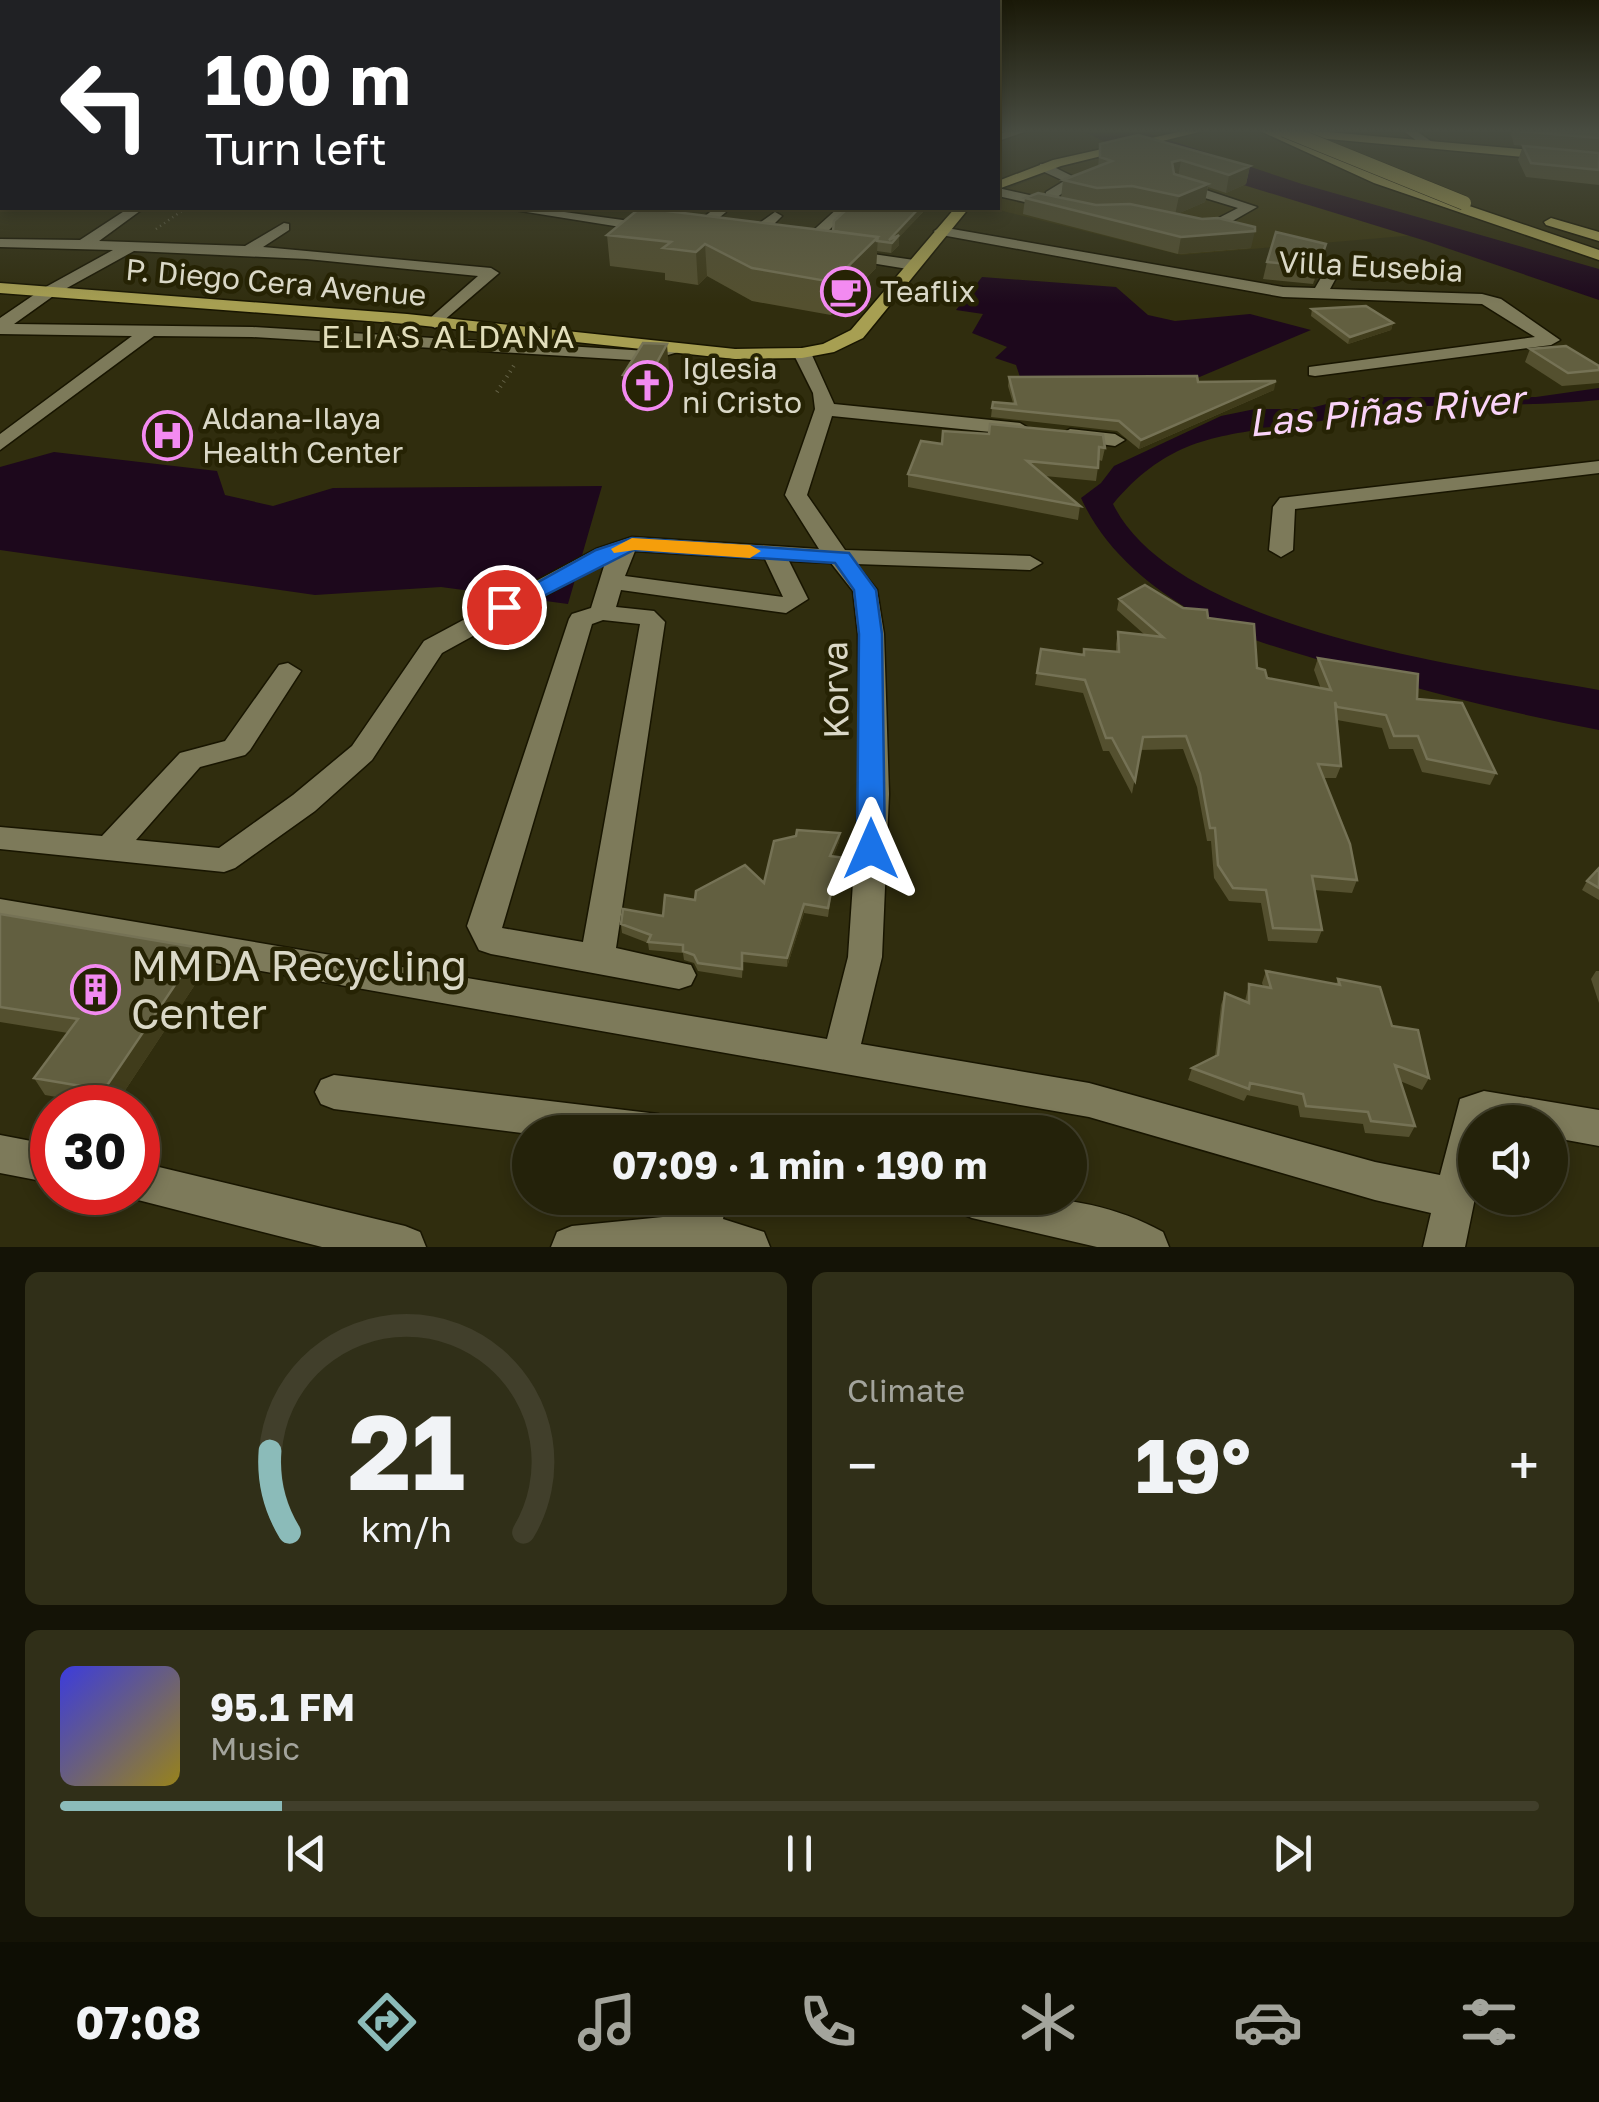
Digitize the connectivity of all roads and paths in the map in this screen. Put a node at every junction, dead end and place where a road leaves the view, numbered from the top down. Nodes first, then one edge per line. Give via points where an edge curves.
1 (1060, 188) edge
2 (1188, 188) edge
3 (1402, 188) edge
4 (1429, 188) edge
5 (1452, 188) edge
6 (1000, 189) edge
7 (1038, 201) junction
8 (135, 210) edge
9 (843, 210) edge
10 (960, 210) edge
11 (1075, 210) edge
12 (565, 211) edge
13 (719, 212) dead end
14 (775, 216) dead end
15 (1174, 223) edge
16 (284, 227) dead end
17 (941, 230) junction
18 (680, 232) junction
19 (710, 236) edge
20 (1599, 237) edge
21 (746, 241) edge
22 (0, 244) edge
23 (83, 245) junction
24 (131, 246) junction
25 (811, 246) junction
26 (1599, 246) edge
27 (249, 250) junction
28 (837, 254) edge
29 (1599, 255) edge
30 (914, 265) junction
31 (1334, 267) dead end
32 (0, 288) edge
33 (50, 291) junction
34 (1319, 294) junction
35 (444, 324) junction
36 (0, 327) edge
37 (148, 332) junction
38 (435, 343) junction
39 (680, 349) junction
40 (526, 350) junction
41 (802, 354) junction
42 (1314, 371) dead end
43 (497, 392) dead end
44 (825, 409) junction
45 (1115, 440) dead end
46 (0, 444) edge
47 (1599, 467) edge
48 (622, 549) junction
49 (1281, 550) dead end
50 (774, 553) junction
51 (842, 558) junction
52 (1030, 562) dead end
53 (613, 582) junction
54 (602, 613) junction
55 (288, 671) dead end
56 (0, 838) edge
57 (109, 849) junction
58 (0, 912) edge
59 (597, 958) junction
60 (679, 975) dead end
61 (839, 1058) junction
62 (334, 1092) dead end
63 (520, 1115) edge
64 (1599, 1128) edge
65 (0, 1154) edge
66 (30, 1160) edge
67 (160, 1186) edge
68 (1454, 1198) junction
69 (1047, 1215) edge
70 (703, 1216) edge
71 (405, 1247) edge
72 (572, 1247) edge
73 (749, 1247) edge
74 (1148, 1247) edge
75 (1444, 1247) edge

1 - 7 street
2 - 15 street via 1250,207 1210,228
3 - 29 main road
4 - 26 main road, bridge
5 - 20 main road
6 - 7 street
7 - 11 street
8 - 23 street
9 - 25 street
10 - 17 main road, P. Diego Cera Avenue
12 - 18 street
13 - 18 street
14 - 25 street via 759,230
16 - 27 street
17 - 30 main road, P. Diego Cera Avenue
17 - 34 street, Villa Eusebia
18 - 19 street
21 - 25 street
22 - 23 street
23 - 24 street
24 - 27 street
24 - 33 street
27 - 35 street via 490,273
28 - 30 street
30 - 41 main road, P. Diego Cera Avenue via 856,334
31 - 34 street
32 - 33 main road, P. Diego Cera Avenue
33 - 35 main road, P. Diego Cera Avenue
33 - 36 street
34 - 42 street, Villa Eusebia via 1482,298 1552,340
35 - 38 street
35 - 39 main road, P. Diego Cera Avenue
36 - 37 street
37 - 38 street
37 - 46 street
38 - 40 street
39 - 40 street via 648,356
39 - 41 main road, P. Diego Cera Avenue
40 - 43 path
41 - 44 street via 826,396
44 - 45 street
44 - 51 street, Korva via 796,495
47 - 49 street via 1288,503
48 - 50 street via 632,544
48 - 53 street
48 - 57 street via 439,642 362,753 232,856
50 - 51 street
50 - 53 street via 796,599 786,606
51 - 52 street
51 - 61 street, Korva via 865,590 871,634 871,920 852,1025
53 - 54 street
54 - 59 street via 652,622
54 - 59 street via 581,619 484,926 491,940
55 - 57 street via 235,748 190,760
56 - 57 street
58 - 61 street
59 - 60 street
61 - 68 street via 1089,1100
62 - 63 street
64 - 68 street via 1474,1111
65 - 66 street
67 - 71 street
68 - 75 street
69 - 74 street via 1122,1232
70 - 72 street
70 - 73 street

